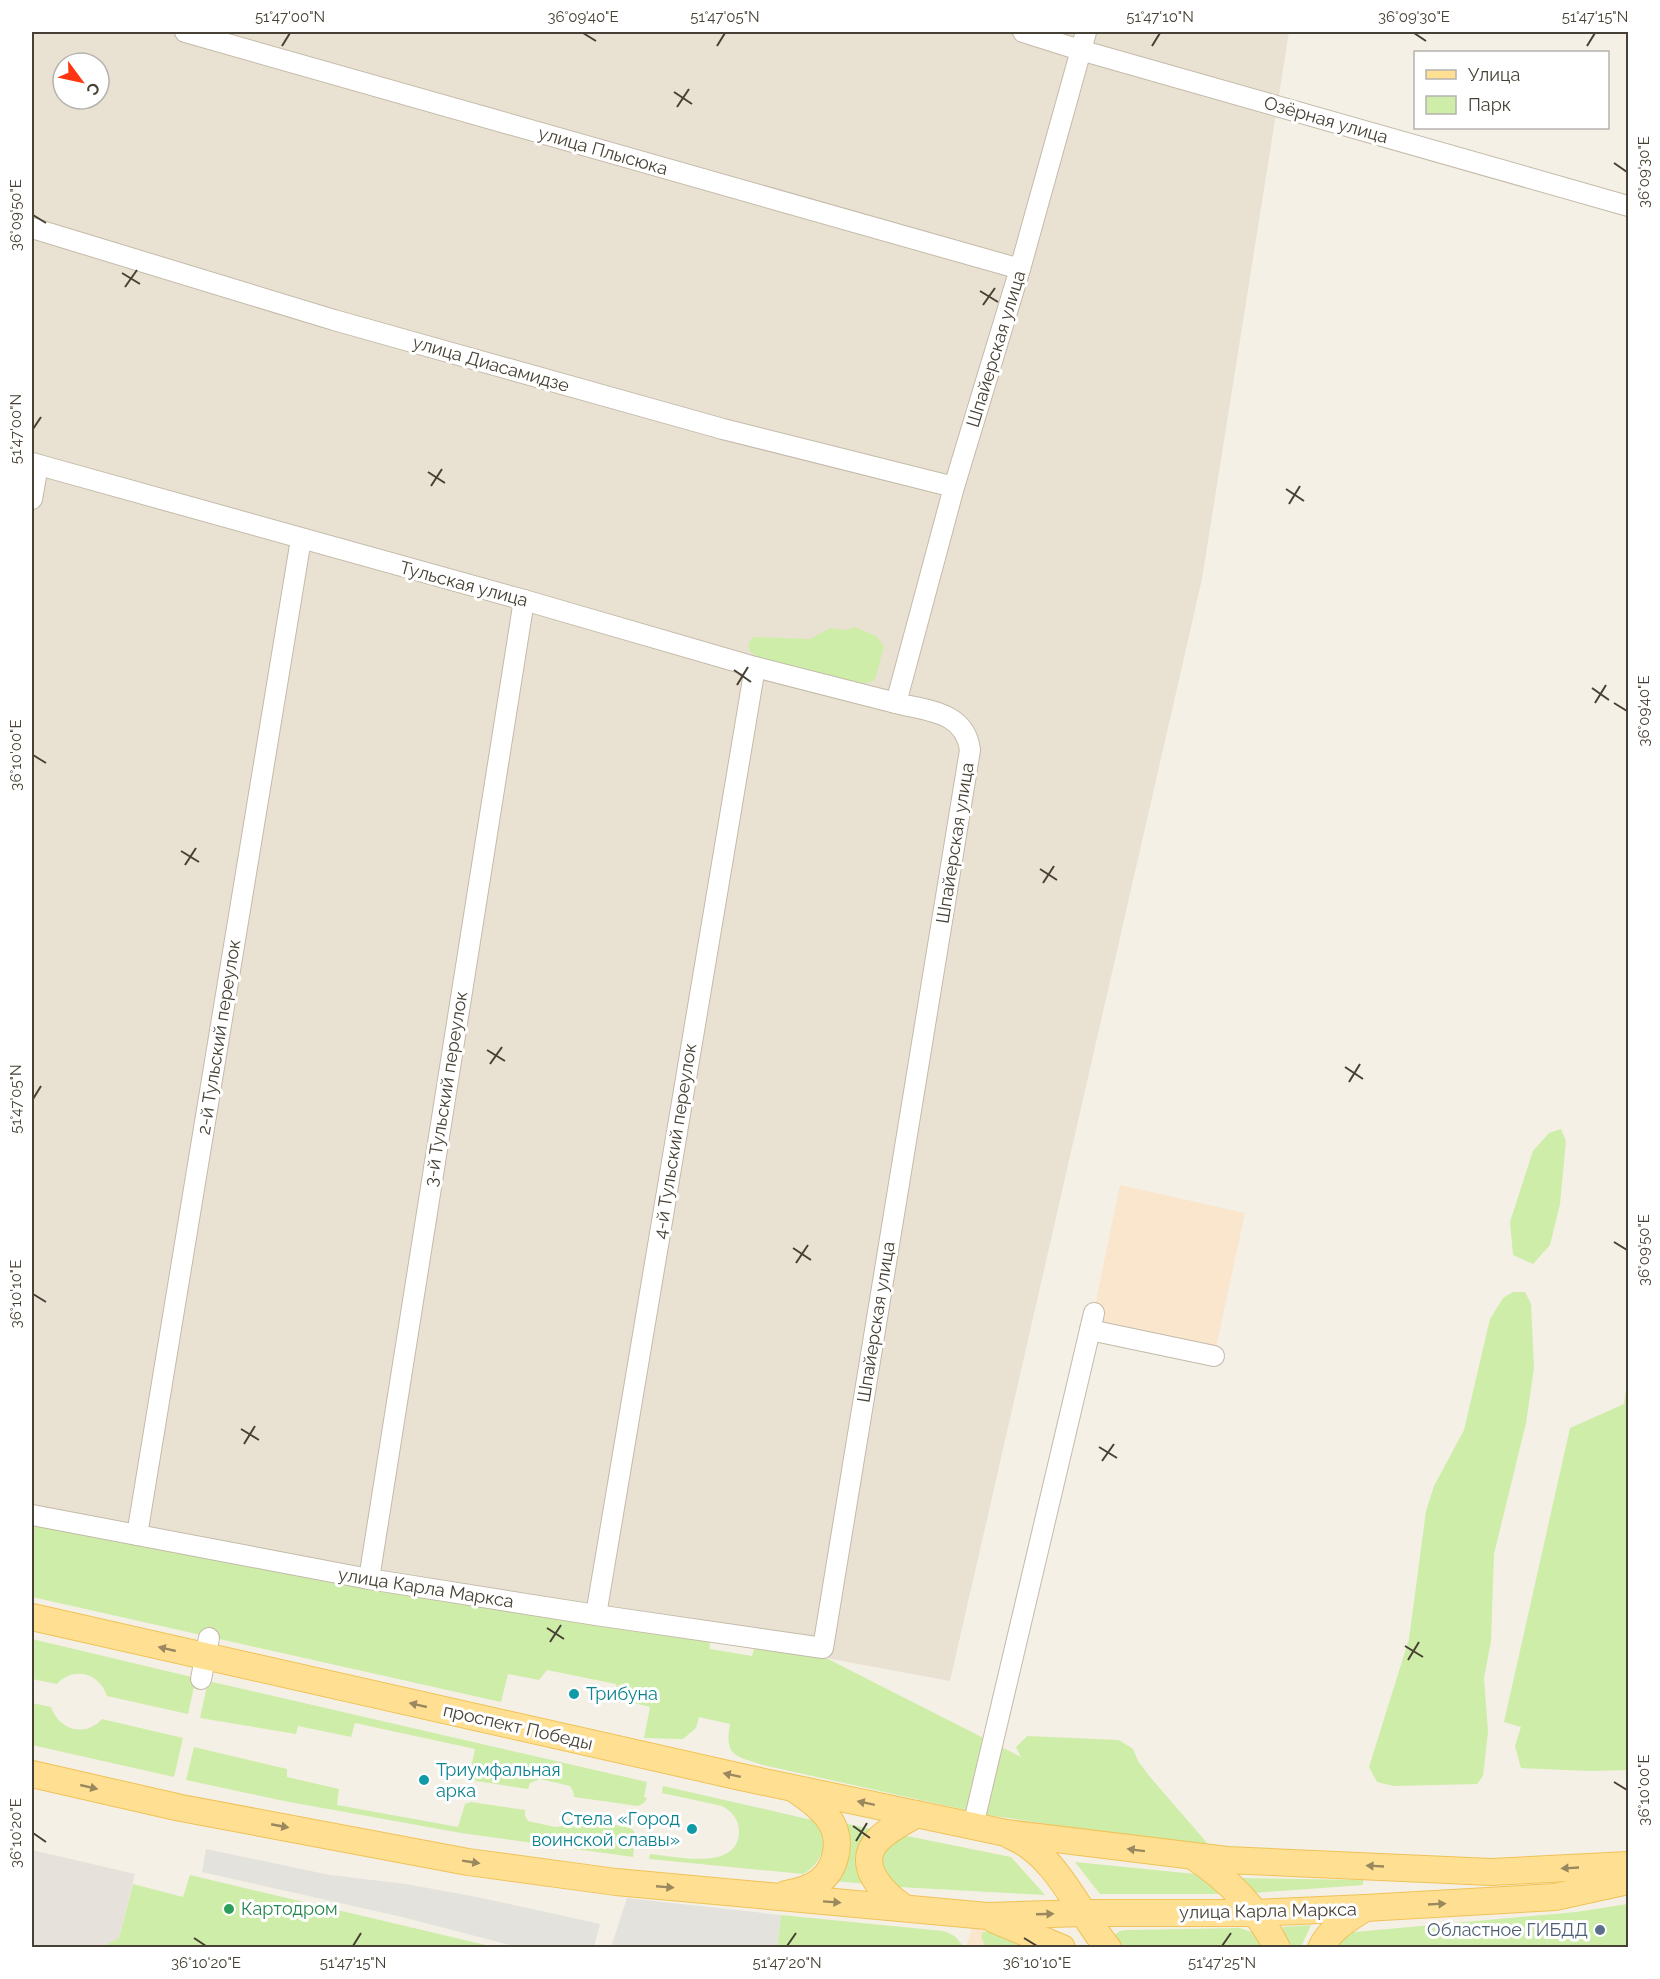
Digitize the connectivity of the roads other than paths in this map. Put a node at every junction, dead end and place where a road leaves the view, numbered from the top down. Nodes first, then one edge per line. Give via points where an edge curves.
1 (185, 32) edge
2 (1023, 32) edge
3 (1083, 41) edge
4 (1629, 206) edge
5 (32, 228) edge
6 (1020, 269) junction
7 (34, 464) edge
8 (954, 487) junction
9 (32, 498) edge
10 (301, 539) junction
11 (524, 600) junction
12 (755, 667) junction
13 (896, 703) junction
14 (1214, 1356) dead end
15 (32, 1515) edge
16 (137, 1535) junction
17 (369, 1579) junction
18 (596, 1616) junction
19 (32, 1617) edge
20 (823, 1648) joint
21 (32, 1774) edge
22 (789, 1786) junction
23 (917, 1814) junction
24 (973, 1826) junction
25 (1006, 1833) junction
26 (1194, 1857) junction
27 (1629, 1865) edge
28 (1629, 1881) edge
29 (774, 1897) junction
30 (903, 1907) junction
31 (1365, 1908) junction
32 (1084, 1913) junction
33 (1253, 1913) junction
34 (987, 1916) junction
35 (1062, 1947) edge
36 (1108, 1947) edge
37 (1277, 1947) edge
38 (1321, 1947) edge

1 - 6 street, улица Плысюка
2 - 3 street, Озёрная улица
3 - 4 street, Озёрная улица
3 - 6 street, Шпайерская улица
5 - 8 street, улица Диасамидзе via 334,320 711,426
6 - 8 street, Шпайерская улица
7 - 9 street
7 - 10 street, Тульская улица
8 - 13 street, Шпайерская улица
10 - 11 street, Тульская улица
10 - 16 street, 2-й Тульский переулок
11 - 12 street, Тульская улица
11 - 17 street, 3-й Тульский переулок
12 - 13 street, Тульская улица
12 - 18 street, 4-й Тульский переулок
13 - 20 street, Шпайерская улица via 948,717 961,725 970,750
14 - 24 street via 1092,1322
15 - 16 street, улица Карла Маркса
16 - 17 street, улица Карла Маркса
17 - 18 street, улица Карла Маркса
18 - 20 street, улица Карла Маркса
22 -> 19 main road, проспект Победы
21 -> 29 main road via 181,1808 468,1862 616,1882
23 -> 22 main road, проспект Победы
22 - 29 main road via 809,1798 833,1824 836,1855 821,1881 801,1891
23 - 24 main road, проспект Победы
23 - 30 main road via 877,1840 869,1862 875,1881
24 - 25 main road, проспект Победы
26 -> 25 main road
25 - 32 main road via 1035,1850
27 -> 26 main road via 1491,1872
26 - 33 main road via 1216,1871
31 -> 28 main road, улица Карла Маркса via 1555,1897
29 -> 30 main road
30 - 34 main road
31 - 33 main road, улица Карла Маркса
31 - 38 main road via 1342,1922
32 - 33 main road, улица Карла Маркса
34 -> 32 main road, улица Карла Маркса
32 - 36 main road
33 - 37 main road
34 - 35 main road

